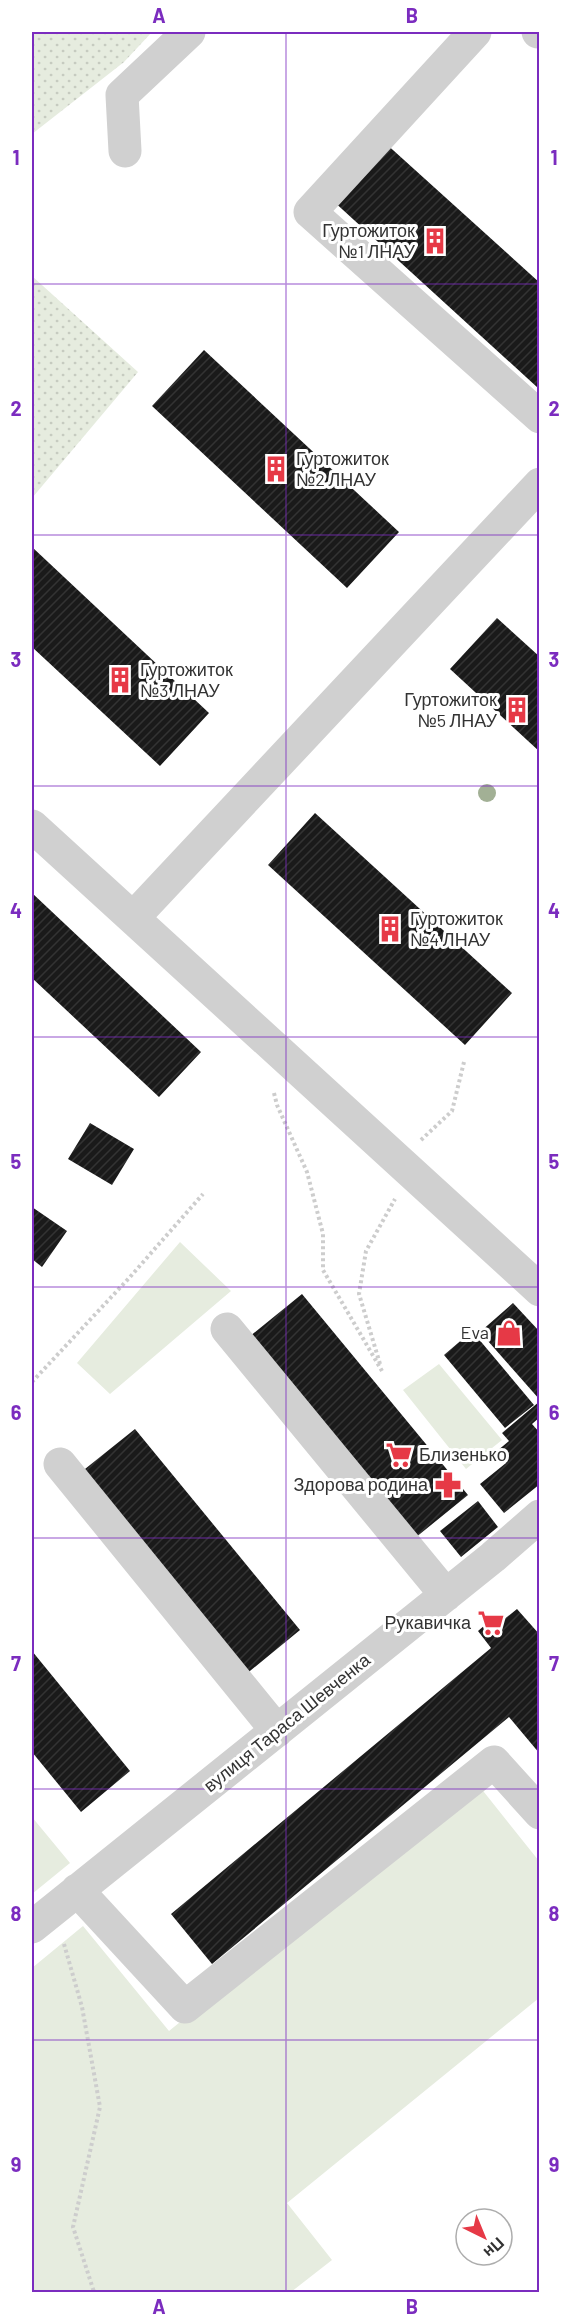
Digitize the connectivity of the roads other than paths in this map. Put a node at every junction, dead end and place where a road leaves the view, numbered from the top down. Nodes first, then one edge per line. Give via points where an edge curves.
1 (189, 32) edge
2 (475, 32) edge
3 (125, 151) dead end
4 (540, 417) edge
5 (540, 484) edge
6 (32, 826) edge
7 (133, 918) junction
8 (540, 1290) edge
9 (227, 1329) dead end
10 (60, 1464) dead end
11 (540, 1516) edge
12 (446, 1594) junction
13 (277, 1731) junction
14 (540, 1813) edge
15 (54, 1909) edge

1 - 3 street via 122,95
2 - 4 street via 310,212
5 - 7 street
6 - 7 street
7 - 8 street
9 - 12 street
10 - 13 street
11 - 12 street, вулиця Тараса Шевченка
12 - 13 street, вулиця Тараса Шевченка
13 - 15 street, вулиця Тараса Шевченка
14 - 15 street via 494,1762 185,2007

